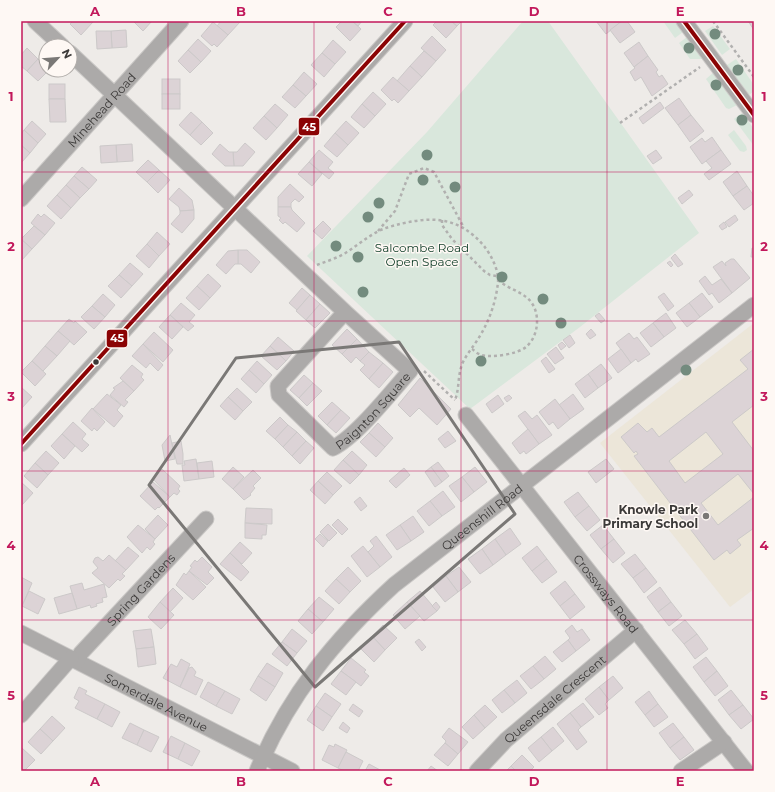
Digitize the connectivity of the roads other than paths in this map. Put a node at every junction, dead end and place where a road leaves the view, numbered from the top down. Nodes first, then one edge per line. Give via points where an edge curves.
1 (35, 21) edge
2 (181, 21) edge
3 (405, 21) edge
4 (684, 21) edge
5 (53, 38) edge
6 (78, 60) edge
7 (116, 95) junction
8 (754, 115) edge
9 (21, 199) edge
10 (236, 209) junction
11 (754, 305) edge
12 (345, 312) junction
13 (466, 415) road end
14 (21, 444) edge
15 (520, 486) junction
16 (206, 519) dead end
17 (636, 630) junction
18 (21, 633) edge
19 (74, 660) junction
20 (21, 715) edge
21 (724, 742) junction
22 (263, 756) junction
23 (257, 771) edge
24 (292, 771) edge
25 (477, 771) edge
26 (681, 771) edge
27 (746, 771) edge

1 - 5 street
2 - 7 street, Minehead Road
3 - 10 street
4 - 8 street
6 - 7 street, Paignton Square
7 - 9 street, Minehead Road
7 - 10 street, Paignton Square
10 - 12 street, Paignton Square
10 - 14 street
11 - 15 street, Queenshill Road
12 - 12 street, Paignton Square via 278,386 279,395 333,448 356,430 410,371
13 - 15 street, Crossways Road
15 - 17 street, Crossways Road
15 - 22 street, Queenshill Road via 394,585 362,614 332,647 303,686
16 - 19 street, Spring Gardens
17 - 21 street, Crossways Road
17 - 25 street, Queensdale Crescent via 506,740
18 - 19 street, Somerdale Avenue
19 - 20 street, Spring Gardens
19 - 22 street, Somerdale Avenue
21 - 26 street
21 - 27 street, Crossways Road
22 - 23 street, Queenshill Road
22 - 24 street, Somerdale Avenue

